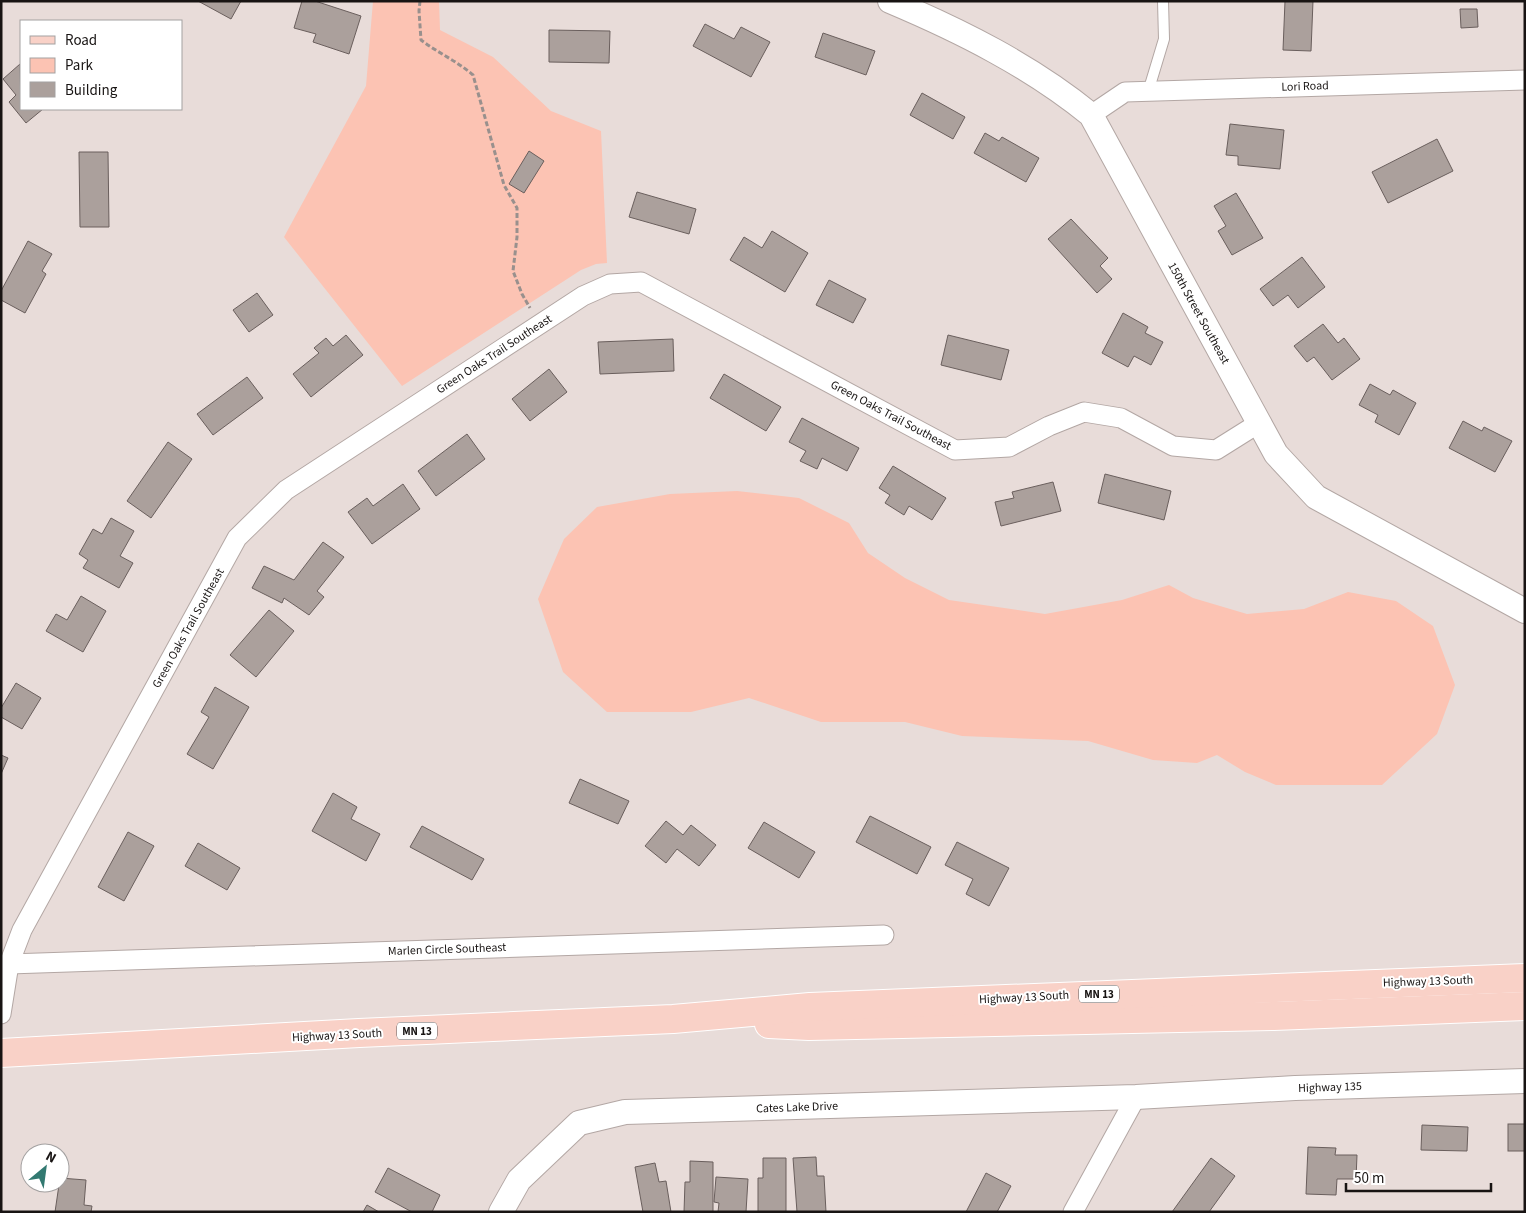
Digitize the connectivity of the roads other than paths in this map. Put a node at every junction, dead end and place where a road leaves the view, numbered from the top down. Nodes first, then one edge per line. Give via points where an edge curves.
1 (890, 1) edge
2 (1163, 1) edge
3 (1525, 80) edge
4 (1148, 92) junction
5 (1091, 115) junction
6 (1260, 423) junction
7 (1525, 612) edge
8 (884, 935) dead end
9 (9, 964) junction
10 (1525, 978) edge
11 (1525, 1006) edge
12 (1, 1014) edge
13 (673, 1019) junction
14 (1, 1053) edge
15 (1525, 1081) edge
16 (1136, 1097) junction
17 (501, 1212) edge
18 (1073, 1212) edge

1 - 5 street, 150th Street Southeast via 1012,60
2 - 4 lane via 1164,38
3 - 4 street, Lori Road
4 - 5 street, Lori Road via 1125,92
5 - 6 street, 150th Street Southeast
6 - 7 street, 150th Street Southeast via 1276,454 1316,497
6 - 9 street, Green Oaks Trail Southeast via 1216,450 1173,446 1121,418 1084,412 1009,447 955,450 641,282 610,284 583,296 286,490 237,538 22,930
8 - 9 street, Marlen Circle Southeast
9 - 12 street, Green Oaks Trail Southeast
10 - 13 main road, Highway 13 South / MN 13 via 820,1006
11 - 13 main road, Highway 13 South / MN 13 via 1274,1016 809,1026
13 - 14 main road, Highway 13 South / MN 13
15 - 16 street, Highway 135
16 - 17 street, Cates Lake Drive via 625,1112 580,1123 519,1180
16 - 18 street

